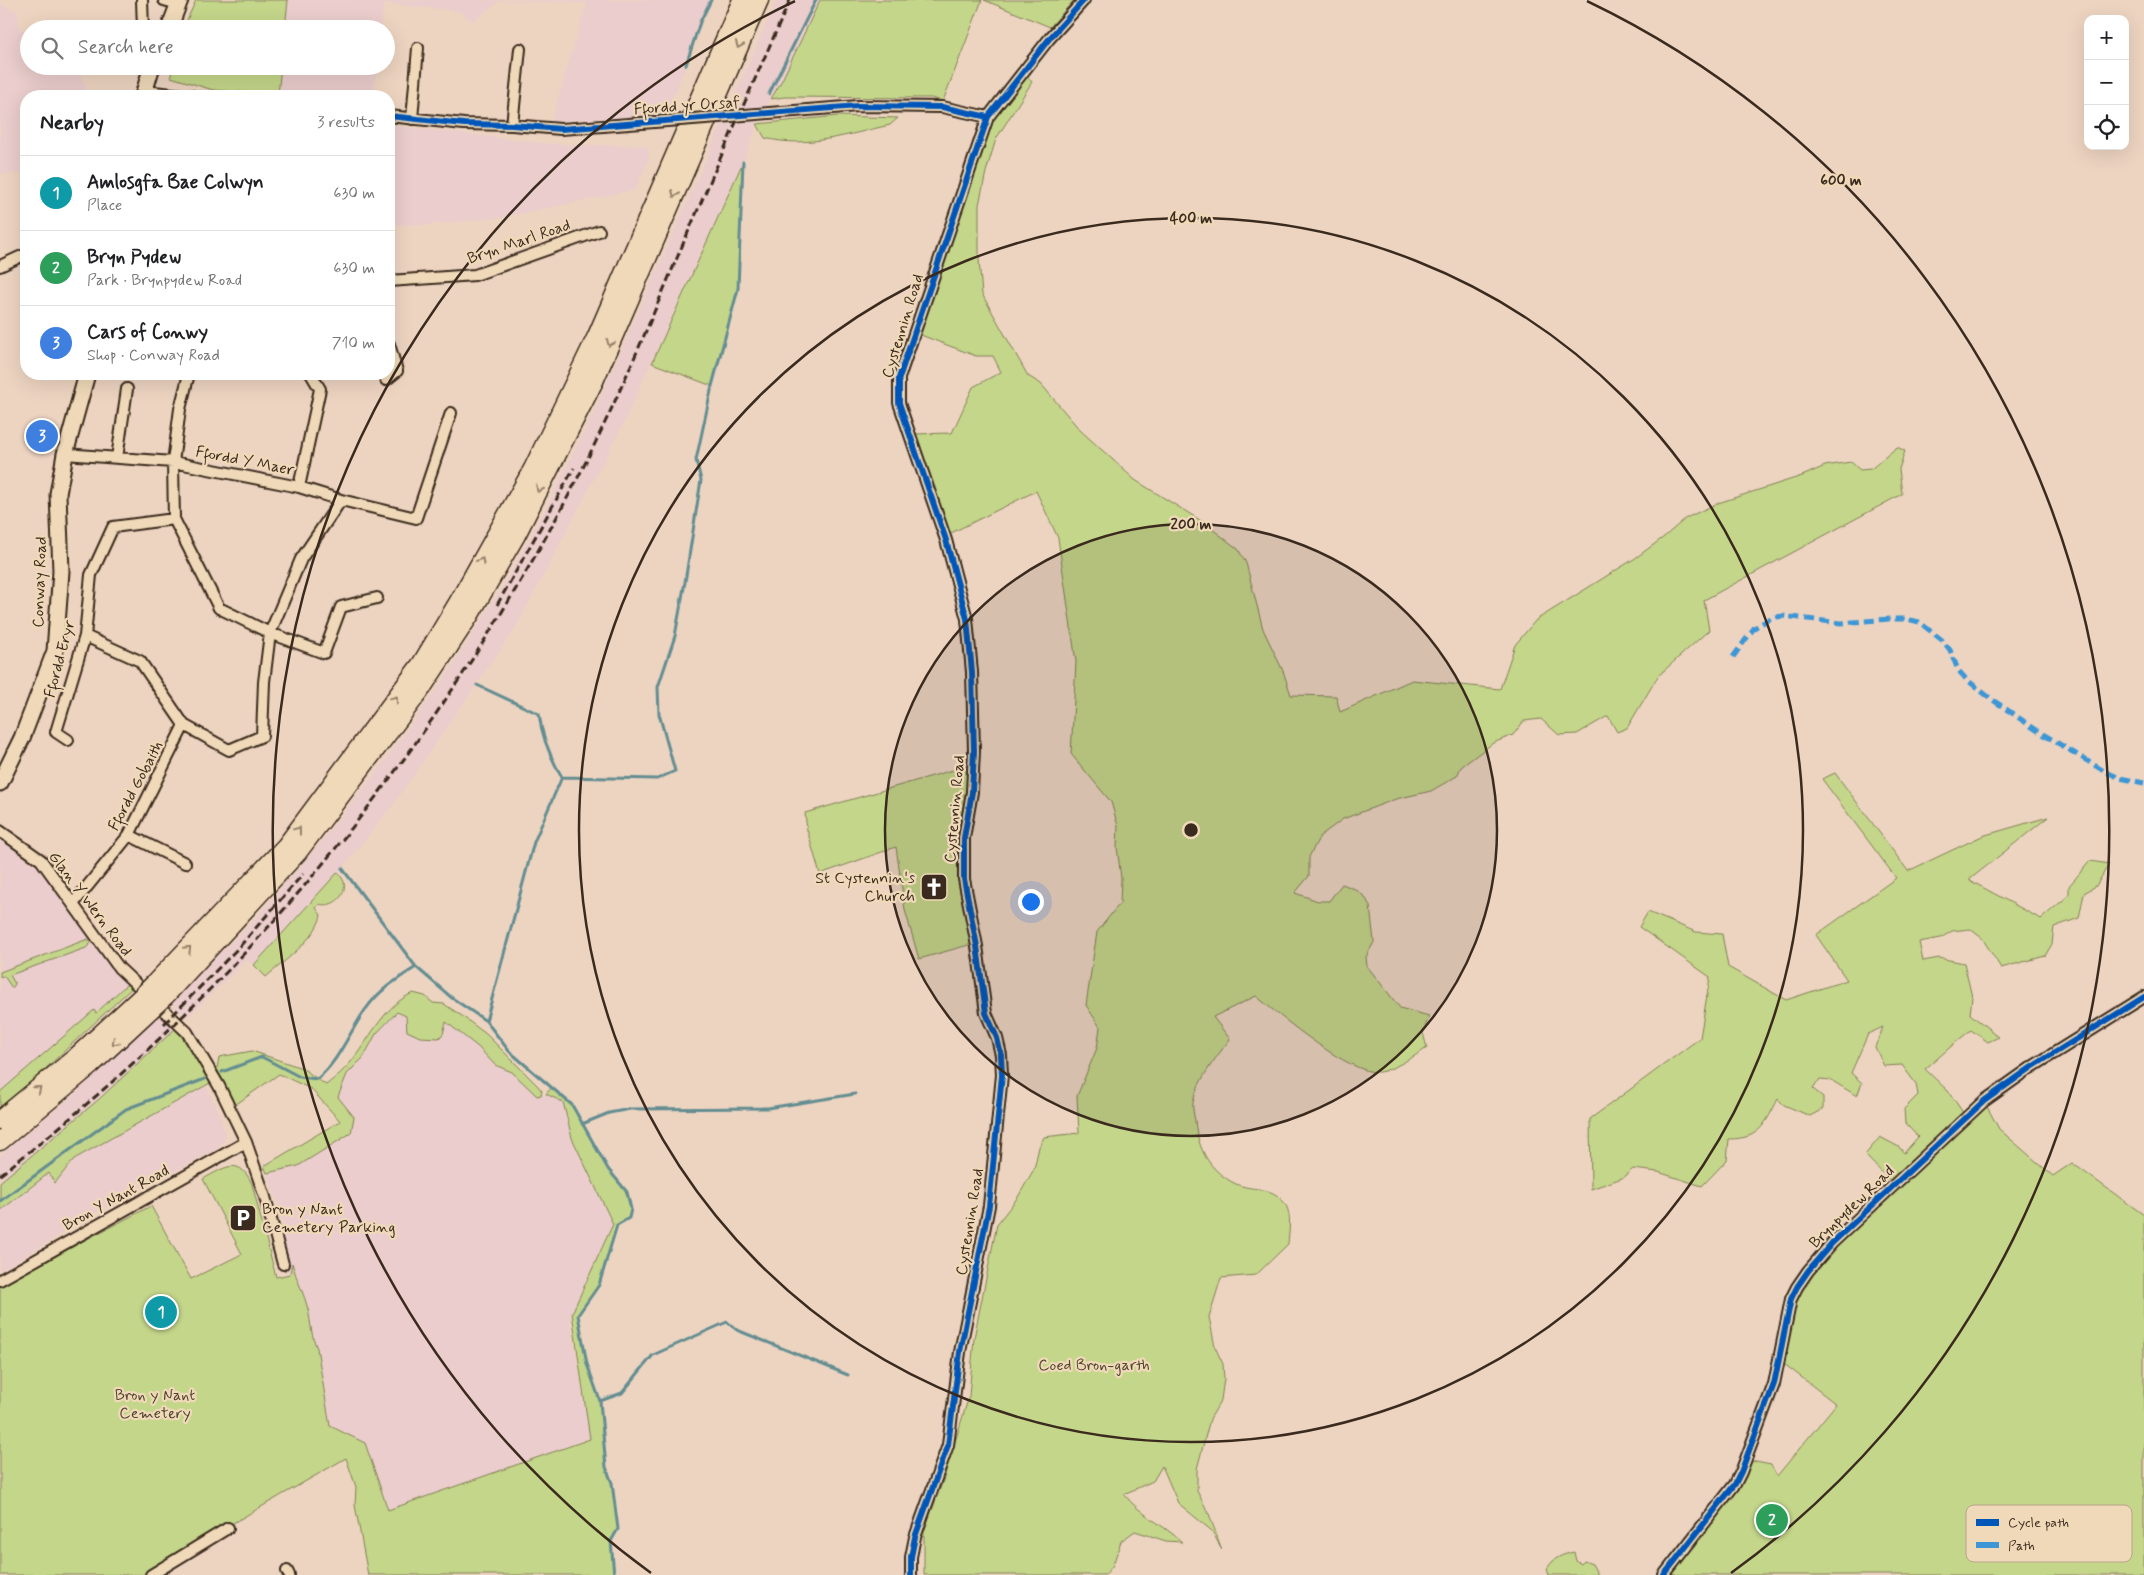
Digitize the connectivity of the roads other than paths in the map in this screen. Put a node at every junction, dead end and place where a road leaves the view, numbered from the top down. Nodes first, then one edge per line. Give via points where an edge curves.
1 (142, 0) edge
2 (742, 0) edge
3 (759, 0) edge
4 (1084, 0) edge
5 (174, 1) edge
6 (143, 20) edge
7 (170, 20) edge
8 (418, 48) dead end
9 (520, 49) dead end
10 (149, 75) edge
11 (144, 90) edge
12 (395, 117) edge
13 (988, 117) junction
14 (412, 119) junction
15 (512, 125) junction
16 (599, 231) dead end
17 (20, 257) edge
18 (0, 266) edge
19 (395, 281) edge
20 (395, 362) edge
21 (395, 373) edge
22 (85, 380) edge
23 (187, 380) edge
24 (315, 380) edge
25 (127, 389) dead end
26 (451, 413) dead end
27 (65, 454) junction
28 (117, 458) junction
29 (173, 462) junction
30 (299, 487) junction
31 (340, 500) junction
32 (174, 519) junction
33 (377, 598) dead end
34 (270, 633) junction
35 (85, 636) junction
36 (184, 725) junction
37 (68, 740) dead end
38 (0, 782) edge
39 (0, 831) edge
40 (129, 836) junction
41 (185, 863) dead end
42 (73, 904) junction
43 (160, 989) junction
44 (2144, 997) edge
45 (145, 1004) junction
46 (0, 1120) edge
47 (0, 1141) edge
48 (246, 1142) junction
49 (283, 1264) dead end
50 (0, 1280) edge
51 (228, 1528) dead end
52 (152, 1575) edge
53 (911, 1575) edge
54 (1664, 1575) edge

1 - 6 street
43 -> 2 highway via 286,846 422,663 458,603 533,469 598,336
3 -> 43 highway via 594,381 516,535 469,616 419,692 297,854
4 - 13 street, Cystennin Road
5 - 7 main road
8 - 14 street
9 - 15 street
10 - 11 main road
12 - 14 street, Ffordd yr Orsaf
13 - 15 street, Ffordd yr Orsaf, bridge via 942,107 858,106 561,129
13 - 53 street, Cystennin Road via 903,365 898,390 899,403 946,540 967,619 974,751 963,872 986,1013 997,1038 1002,1075 989,1206 960,1352 948,1445 915,1537
14 - 15 street, Ffordd yr Orsaf
16 - 19 street, Bryn Marl Road via 475,275
17 - 18 street
20 - 21 street via 398,371
22 - 27 main road, Conway Road
23 - 29 street
24 - 30 street via 320,389
25 - 28 street
26 - 31 street, Ffordd Y Maer via 416,518
27 - 28 street, Ffordd Y Maer
27 - 38 main road, Conway Road via 58,494 61,571 55,651 22,738
28 - 29 street, Ffordd Y Maer
29 - 30 street, Ffordd Y Maer
29 - 32 street
30 - 31 street, Ffordd Y Maer
31 - 34 street via 301,559
32 - 34 street via 219,608
32 - 35 street, Ffordd Eryr via 113,527 90,575
33 - 34 street via 342,607 324,653
34 - 36 street via 262,736 229,750
35 - 36 street via 140,661
35 - 37 street, Ffordd Eryr via 56,732
36 - 40 street, Ffordd Gobaith
39 - 42 street, Glan Y Wern Road via 41,860
40 - 41 street
40 - 42 street, Ffordd Gobaith
42 - 48 street, Glan Y Wern Road via 119,968 187,1032 219,1086
43 - 45 highway, bridge
44 - 54 street, Brynpydew Road via 1984,1101 1832,1243 1808,1271 1791,1299 1774,1384 1738,1478
46 -> 45 highway
45 -> 47 highway via 91,1065
48 - 49 street, Glan Y Wern Road
48 - 50 street, Bron Y Nant Road
51 - 52 street

